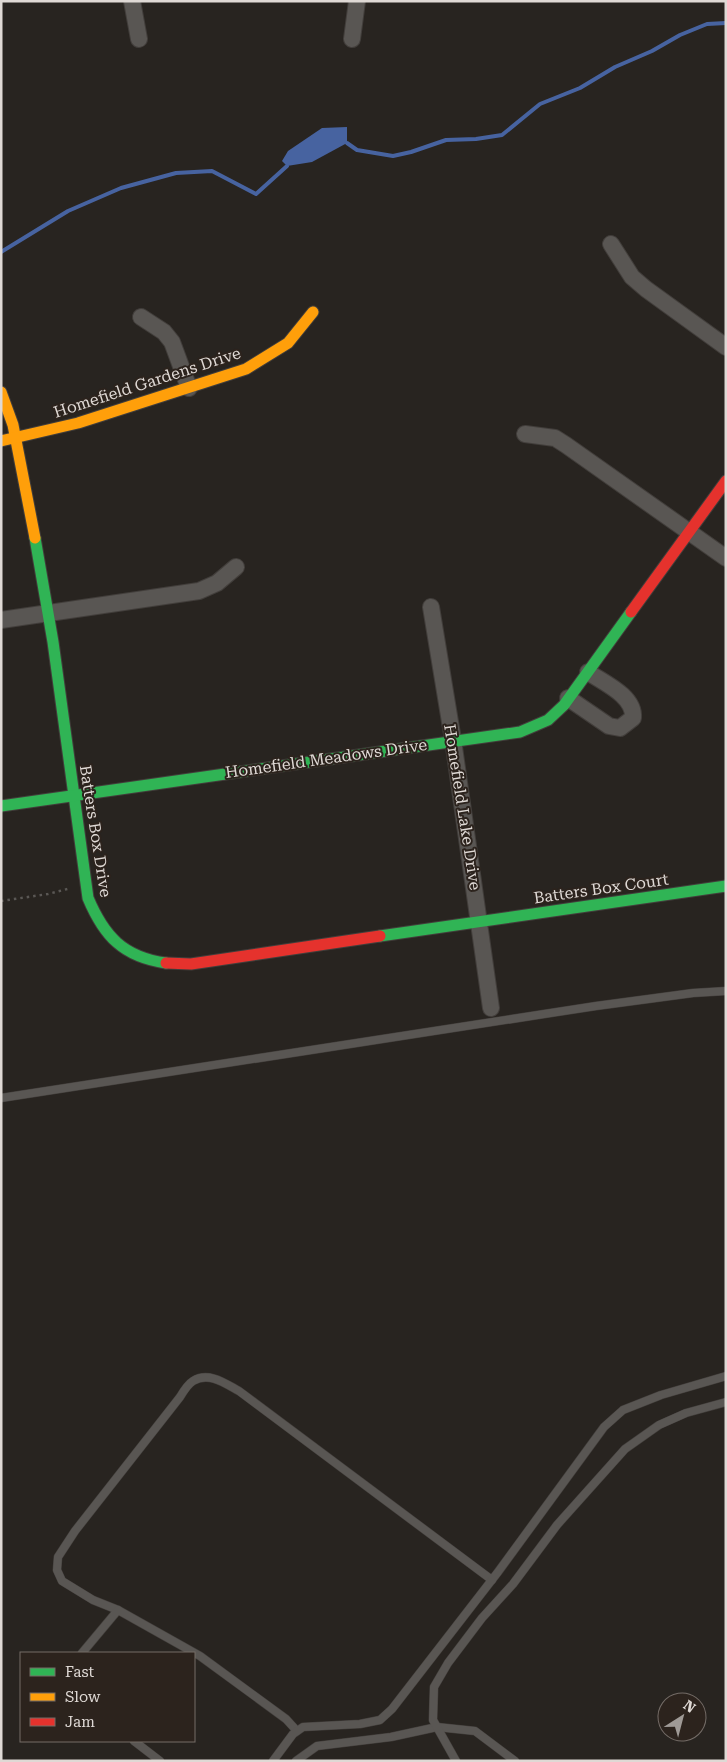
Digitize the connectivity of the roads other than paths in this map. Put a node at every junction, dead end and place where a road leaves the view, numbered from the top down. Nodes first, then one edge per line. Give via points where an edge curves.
1 (132, 1) edge
2 (357, 1) edge
3 (139, 39) dead end
4 (352, 39) dead end
5 (611, 244) dead end
6 (313, 312) dead end
7 (141, 317) dead end
8 (726, 347) edge
9 (189, 388) junction
10 (1, 392) edge
11 (525, 434) dead end
12 (15, 438) junction
13 (1, 441) edge
14 (726, 481) edge
15 (690, 531) junction
16 (726, 558) edge
17 (236, 567) dead end
18 (431, 607) dead end
19 (48, 613) junction
20 (1, 620) edge
21 (588, 672) junction
22 (568, 698) junction
23 (453, 740) junction
24 (73, 796) junction
25 (1, 806) edge
26 (726, 886) edge
27 (480, 921) junction
28 (725, 992) edge
29 (491, 1008) dead end
30 (1, 1098) edge
31 (726, 1376) edge
32 (726, 1402) edge
33 (492, 1580) junction
34 (118, 1610) junction
35 (83, 1652) edge
36 (193, 1652) edge
37 (195, 1653) edge
38 (437, 1727) junction
39 (297, 1731) junction
40 (135, 1742) edge
41 (160, 1761) edge
42 (273, 1761) edge
43 (296, 1761) edge
44 (456, 1761) edge
45 (515, 1761) edge

1 - 3 street
2 - 4 street
5 - 8 street via 632,277 646,290
6 - 9 street, Homefield Gardens Drive via 288,343 267,358 246,369
7 - 9 street via 164,332 172,342
9 - 12 street, Homefield Gardens Drive via 78,423
10 - 12 street, Batters Box Drive
11 - 15 street via 555,438
12 - 13 street, Homefield Gardens Drive
12 - 19 street, Batters Box Drive
14 - 15 street, Homefield Meadows Drive
15 - 16 street
15 - 21 street, Homefield Meadows Drive
17 - 19 street via 217,583 199,591
18 - 23 street, Homefield Lake Drive
19 - 20 street
19 - 24 street, Batters Box Drive
21 - 22 street, Homefield Meadows Drive
21 - 22 street via 627,700 634,710 633,718 620,728 609,726
22 - 23 street, Homefield Meadows Drive via 548,720 520,732
23 - 24 street, Homefield Meadows Drive
23 - 27 street, Homefield Lake Drive
24 - 25 street, Homefield Meadows Drive
24 - 27 street, Batters Box Drive via 94,915 108,935 147,961 191,964
26 - 27 street, Batters Box Court
27 - 29 street, Homefield Lake Drive
28 - 30 lane via 596,1006
31 - 33 lane via 623,1410 589,1446
32 - 38 lane via 686,1412 659,1425 625,1449 575,1504 448,1664 434,1687 433,1720
33 - 34 lane via 239,1392 220,1380 206,1377 193,1381 74,1531 58,1557 57,1570 62,1581 93,1600
33 - 39 lane via 380,1720 303,1727
34 - 35 lane
34 - 36 lane
37 - 39 lane via 286,1719
38 - 43 lane via 317,1746
38 - 44 lane
38 - 45 lane via 476,1731
39 - 42 lane
40 - 41 lane

